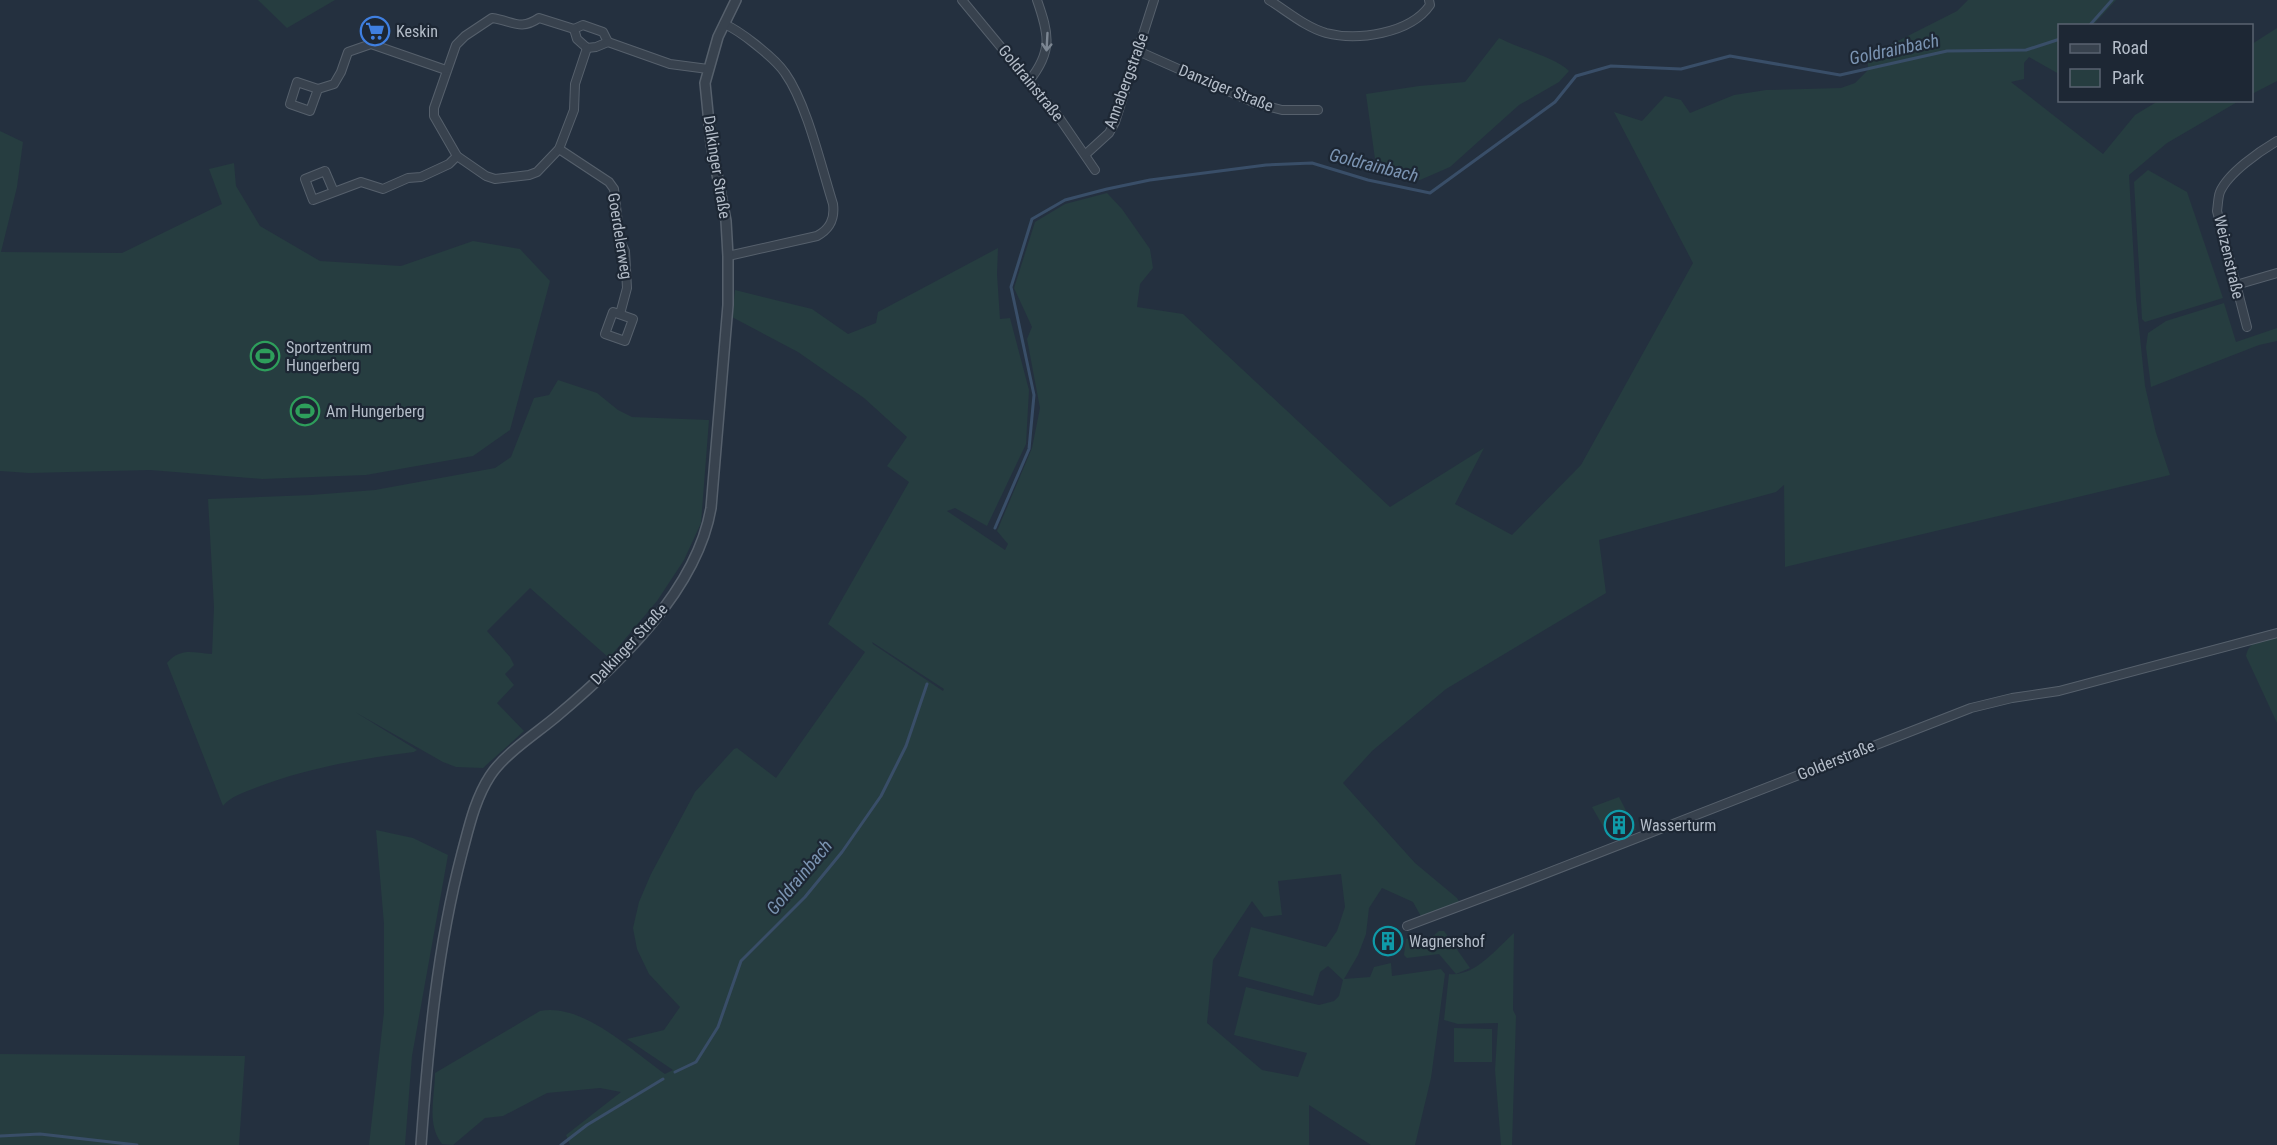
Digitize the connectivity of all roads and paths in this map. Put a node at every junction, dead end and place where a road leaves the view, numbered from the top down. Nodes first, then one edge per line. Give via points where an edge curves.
1 (736, 0) edge
2 (962, 0) edge
3 (1037, 0) edge
4 (1154, 0) edge
5 (1269, 0) edge
6 (1429, 0) edge
7 (724, 24) junction
8 (574, 29) junction
9 (608, 42) junction
10 (587, 48) junction
11 (1138, 51) junction
12 (708, 69) junction
13 (446, 70) junction
14 (1029, 81) junction
15 (318, 89) dead end
16 (1318, 110) dead end
17 (2277, 141) edge
18 (559, 149) junction
19 (1086, 154) junction
20 (457, 156) junction
21 (1095, 170) dead end
22 (334, 192) dead end
23 (728, 256) junction
24 (2277, 273) edge
25 (2236, 285) junction
26 (620, 314) dead end
27 (2247, 327) dead end
28 (2277, 633) edge
29 (1407, 926) dead end
30 (421, 1145) edge

1 - 7 street, Dalkinger Straße
2 - 14 street, Goldrainstraße
3 -> 14 street via 1048,35 1047,50
4 - 11 street, Annabergstraße
5 - 6 street via 1308,26 1352,37 1400,27 1426,10
7 - 12 street, Dalkinger Straße
7 - 23 street via 771,57 785,72 804,113 834,213 826,231 817,236
8 - 9 street via 583,25 603,32
8 - 10 street via 577,39
8 - 13 street via 539,18 521,26 492,18 460,40
9 - 10 street
9 - 12 street via 670,64
10 - 18 street via 575,84 574,110
11 - 16 street, Danziger Straße via 1255,103 1282,110
11 - 19 street, Annabergstraße via 1109,133
12 - 23 street, Dalkinger Straße via 705,83 711,142 726,221
13 - 15 street via 371,44 348,52 334,84
13 - 20 street via 434,116
14 - 19 street, Goldrainstraße
17 - 25 street, Weizenstraße via 2251,158 2219,193 2217,211
18 - 20 street via 537,172 495,179
18 - 26 street, Goerdelerweg via 614,189 627,288
19 - 21 street, Goldrainstraße
20 - 22 street via 421,177 383,189 361,182
23 - 30 street, Dalkinger Straße via 728,305 707,531 686,575 630,648 490,775 478,800 457,873 440,958
24 - 25 street
25 - 27 street, Weizenstraße
28 - 29 street, Golderstraße via 2070,688 1971,708

